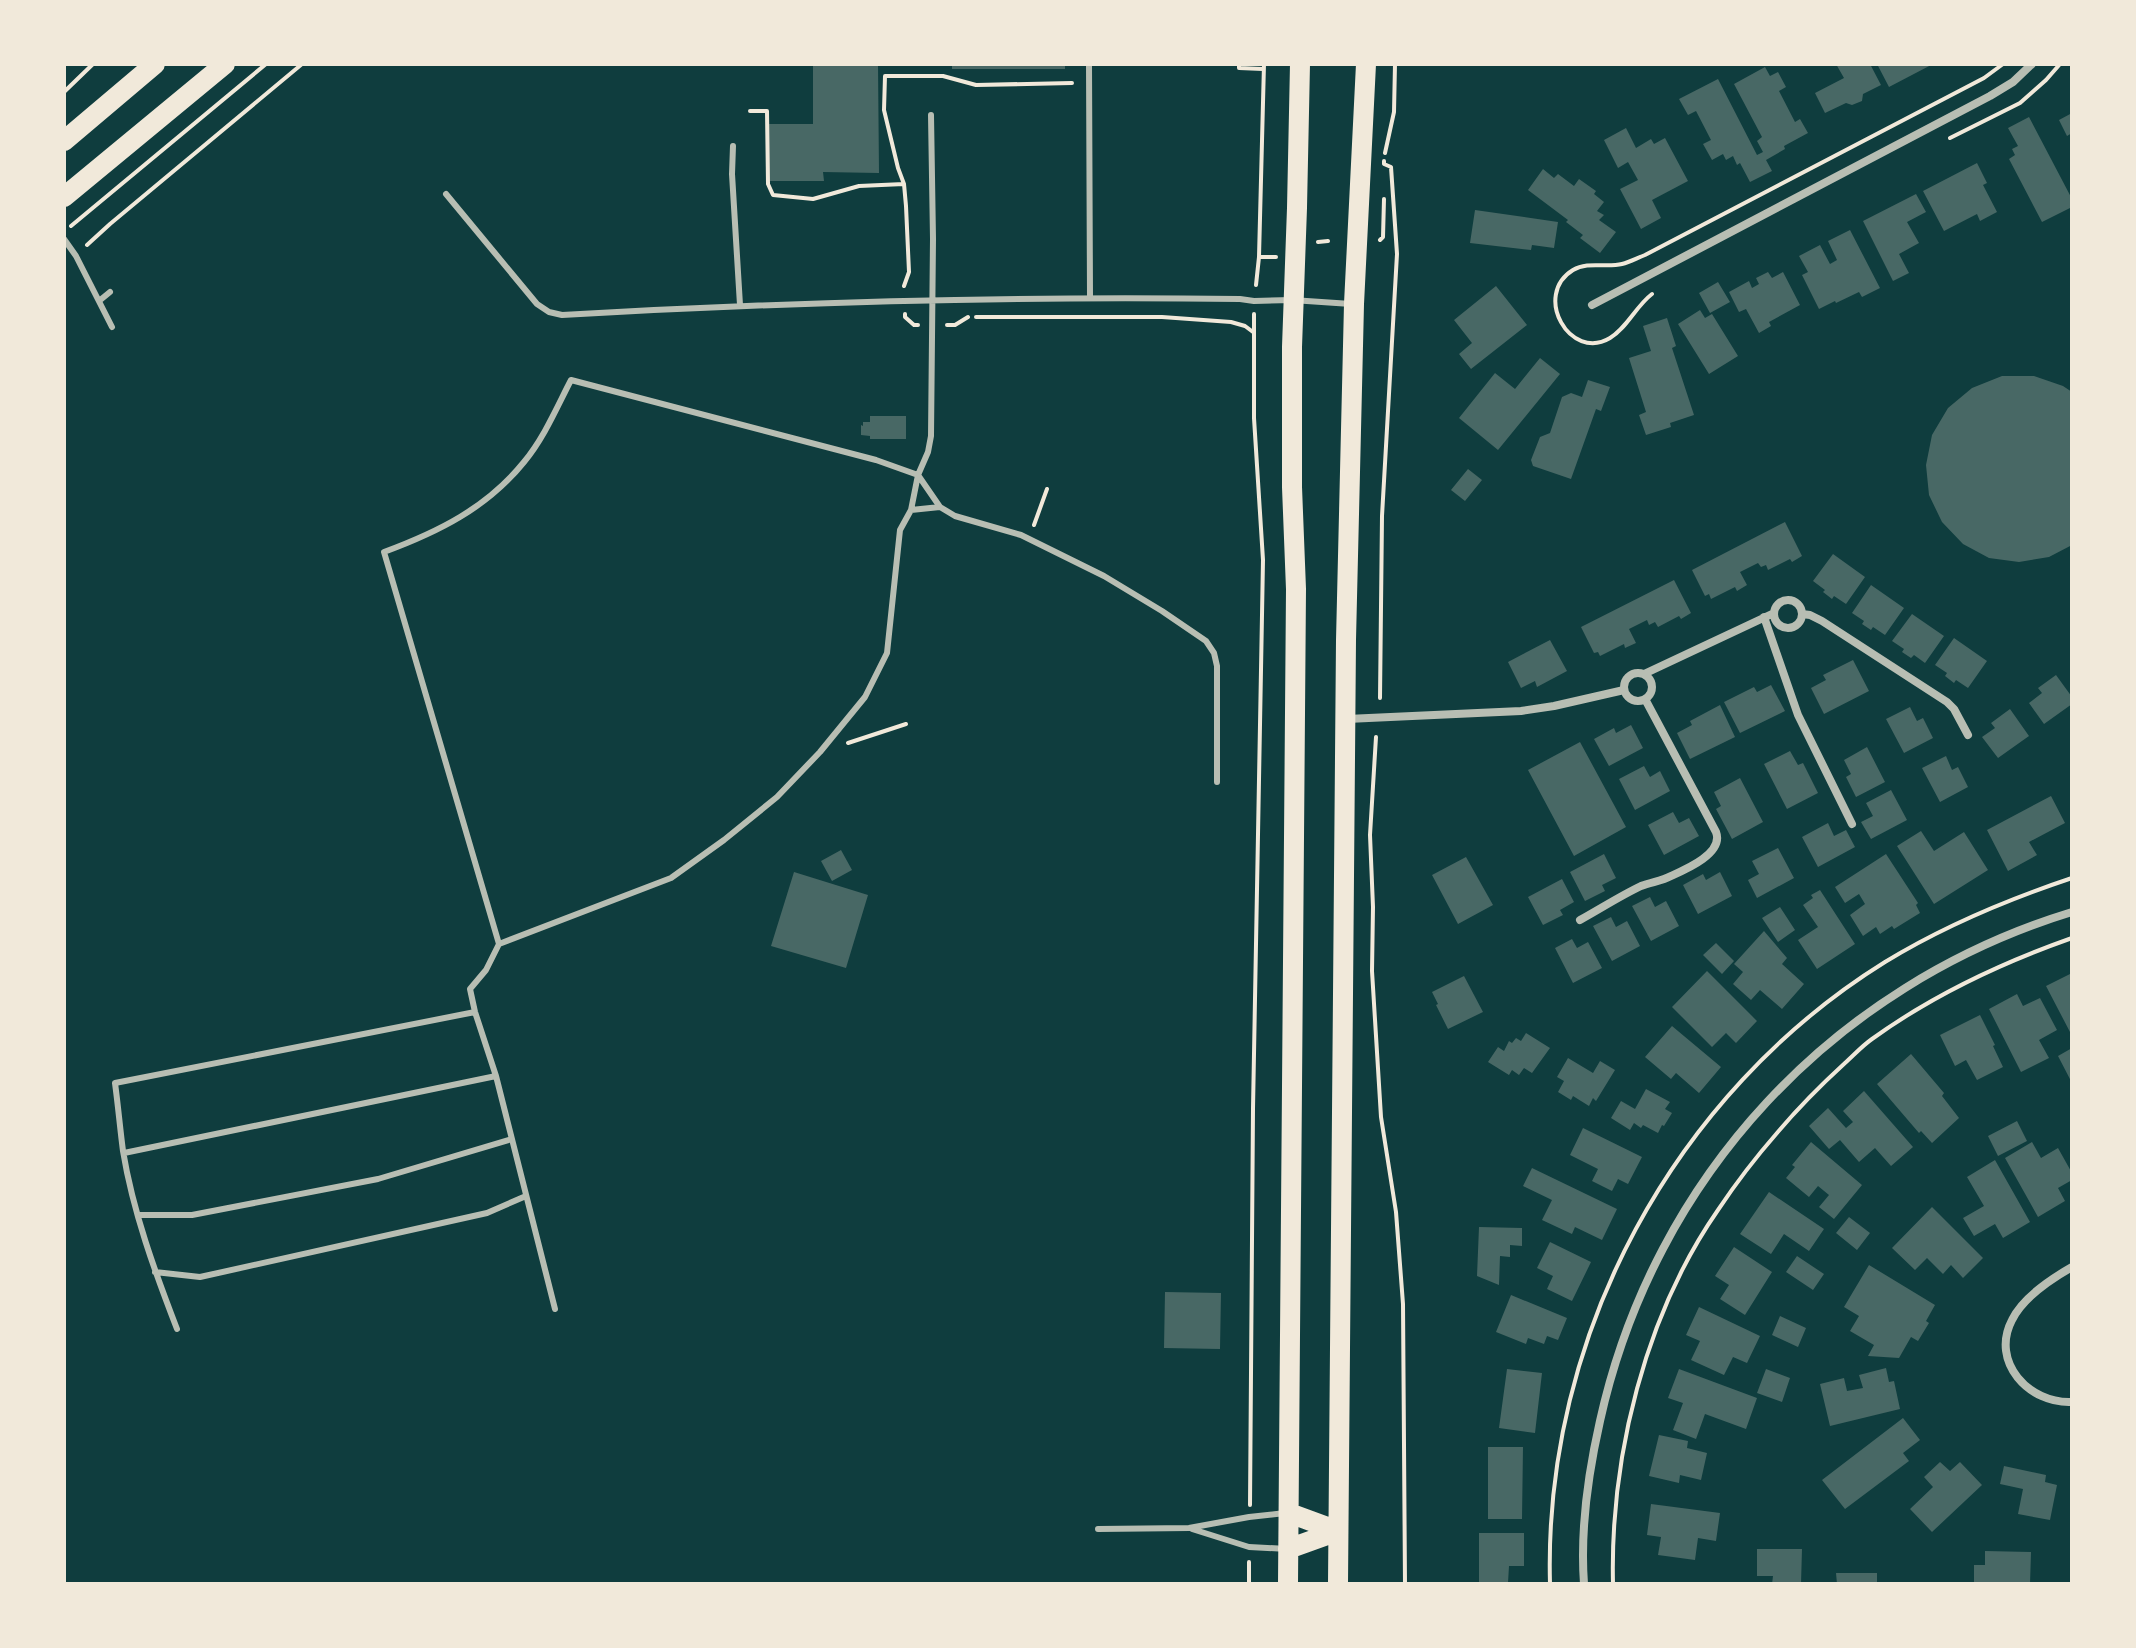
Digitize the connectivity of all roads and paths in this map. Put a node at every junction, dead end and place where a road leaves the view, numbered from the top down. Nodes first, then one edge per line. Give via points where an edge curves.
1 (93, 64) edge
2 (155, 64) edge
3 (225, 64) edge
4 (266, 64) edge
5 (302, 64) edge
6 (1089, 64) edge
7 (1239, 64) edge
8 (1300, 64) edge
9 (1366, 64) edge
10 (1395, 64) edge
11 (2032, 64) edge
12 (1264, 66) edge
13 (1072, 83) dead end
14 (64, 92) edge
15 (750, 111) dead end
16 (931, 115) dead end
17 (64, 141) edge
18 (733, 146) dead end
19 (904, 184) junction
20 (446, 194) dead end
21 (64, 197) edge
22 (64, 232) edge
23 (64, 239) edge
24 (1328, 241) dead end
25 (1315, 242) dead end
26 (76, 256) junction
27 (1259, 257) junction
28 (1278, 257) dead end
29 (110, 292) dead end
30 (1090, 297) junction
31 (933, 299) junction
32 (905, 300) junction
33 (1292, 300) junction
34 (99, 301) junction
35 (1254, 301) junction
36 (1354, 304) junction
37 (740, 305) junction
38 (1592, 305) dead end
39 (933, 325) junction
40 (112, 327) dead end
41 (1253, 332) junction
42 (918, 475) junction
43 (1047, 489) dead end
44 (940, 507) junction
45 (911, 510) junction
46 (1029, 539) junction
47 (1774, 613) junction
48 (1802, 614) junction
49 (1764, 617) junction
50 (1644, 674) junction
51 (1624, 690) junction
52 (1380, 698) dead end
53 (1645, 699) junction
54 (1346, 719) junction
55 (906, 724) dead end
56 (1968, 735) dead end
57 (1376, 737) dead end
58 (820, 752) junction
59 (1217, 782) dead end
60 (1852, 824) dead end
61 (2072, 912) edge
62 (1580, 920) dead end
63 (2072, 938) edge
64 (499, 944) junction
65 (475, 1012) junction
66 (496, 1076) junction
67 (512, 1139) junction
68 (124, 1153) junction
69 (526, 1196) junction
70 (139, 1215) junction
71 (2072, 1267) edge
72 (155, 1272) junction
73 (555, 1309) dead end
74 (177, 1329) dead end
75 (2072, 1402) edge
76 (1289, 1513) junction
77 (1249, 1517) junction
78 (1189, 1528) junction
79 (1098, 1529) dead end
80 (1338, 1531) junction
81 (1249, 1547) junction
82 (1288, 1549) junction
83 (1249, 1584) edge
84 (1288, 1584) edge
85 (1338, 1584) edge
86 (1405, 1584) edge
87 (1584, 1584) edge
88 (1613, 1584) edge

1 - 14 path
2 - 17 main road
3 - 21 main road
4 - 22 path
5 - 26 path
6 - 30 lane
7 - 12 path
8 - 33 main road
9 - 36 main road
10 - 52 path via 1394,112 1384,164 1391,167 1397,254 1382,516
11 - 38 street via 1990,96
12 - 27 path
13 - 19 path via 976,85 943,76 885,76 886,120
15 - 19 path via 767,111 768,184 773,195 813,199 859,186
16 - 31 lane
18 - 37 lane
19 - 32 path via 909,252
20 - 37 lane via 549,312
23 - 26 lane
24 - 25 path
26 - 34 lane
27 - 28 path
27 - 35 path
29 - 34 lane
30 - 31 lane
30 - 35 lane
31 - 32 lane
31 - 39 lane
32 - 37 lane
32 - 39 path via 905,317 914,325
33 - 35 lane
33 - 36 lane
33 - 76 main road via 1296,589
34 - 40 lane
35 - 41 path
36 - 54 main road
39 - 41 path via 955,325 965,317 1162,317 1231,322
39 - 42 lane via 931,436
41 - 77 path via 1263,560
42 - 44 lane
42 - 45 lane
42 - 64 lane via 571,380 525,462 496,491 448,526 384,552
43 - 46 path
44 - 45 lane
44 - 46 lane
45 - 58 lane via 900,530 887,653 865,697
46 - 59 lane via 1104,576 1206,641 1217,666
47 - 48 street via 1782,601 1791,600
47 - 48 street via 1779,624 1790,628
47 - 49 street
48 - 56 street via 1822,621 1937,695 1954,709
49 - 50 street
49 - 60 street via 1798,715
50 - 51 street via 1628,677
50 - 53 street via 1651,685
51 - 53 street via 1633,700
51 - 54 street via 1521,711
53 - 62 street via 1718,843 1671,877 1638,887
54 - 80 main road
55 - 58 path
57 - 86 path via 1370,835 1372,971 1381,1117 1403,1304
58 - 64 lane via 777,797 671,878
61 - 87 street via 1992,941 1872,1009 1815,1053 1762,1105 1715,1167 1650,1277 1608,1387 1587,1497
63 - 88 path via 1976,977 1870,1040 1793,1113 1716,1211 1647,1353 1622,1457 1613,1521
64 - 65 lane via 470,989
65 - 66 lane
65 - 68 lane via 115,1083
66 - 67 lane
66 - 68 lane
67 - 69 lane
67 - 70 lane via 378,1179 192,1215
68 - 70 lane
69 - 72 lane via 487,1213 200,1277
69 - 73 lane
70 - 72 lane
71 - 75 street via 2022,1304 2006,1340 2009,1362 2026,1387 2046,1400
72 - 74 lane
76 - 77 lane
76 - 80 main road
76 - 82 main road
77 - 78 lane
78 - 79 lane
78 - 81 lane
80 - 82 main road
80 - 85 main road
81 - 82 lane
81 - 83 path
82 - 84 main road

